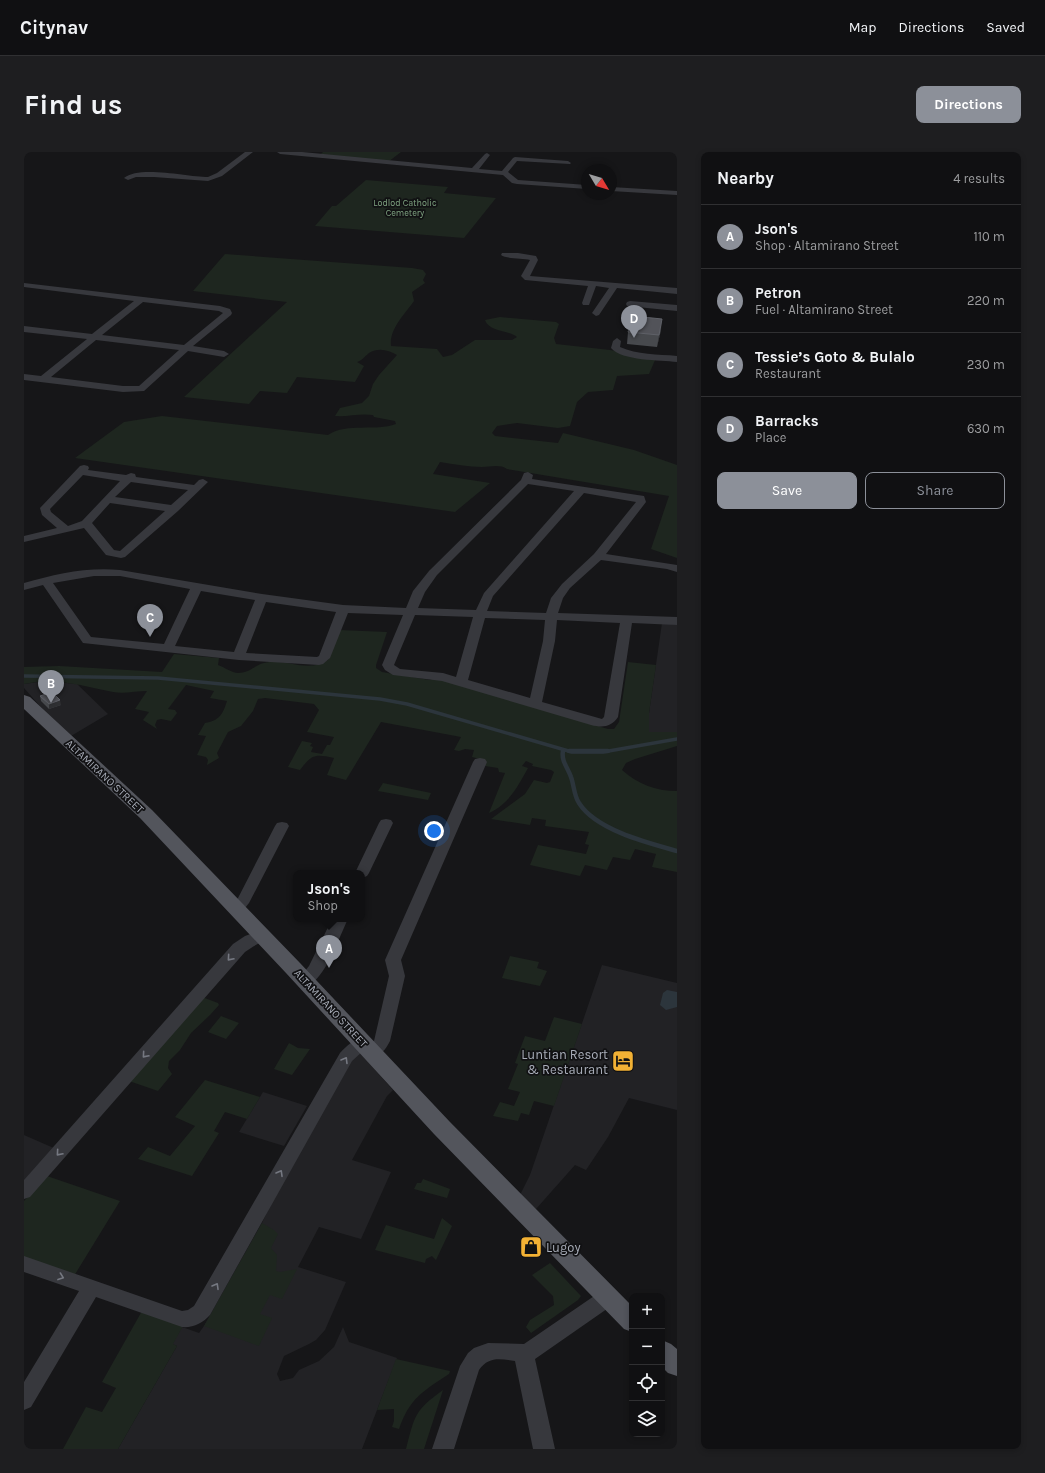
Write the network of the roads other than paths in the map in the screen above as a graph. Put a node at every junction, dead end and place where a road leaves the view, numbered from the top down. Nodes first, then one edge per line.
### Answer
1 (250, 152) edge
2 (280, 152) edge
3 (486, 155) dead end
4 (568, 163) dead end
5 (474, 170) junction
6 (504, 173) junction
7 (128, 178) dead end
8 (581, 187) edge
9 (617, 189) edge
10 (677, 193) edge
11 (505, 254) dead end
12 (594, 283) junction
13 (24, 285) edge
14 (615, 285) junction
15 (36, 287) junction
16 (677, 291) edge
17 (24, 295) edge
18 (140, 300) junction
19 (586, 303) dead end
20 (630, 304) dead end
21 (677, 308) edge
22 (596, 313) dead end
23 (24, 329) edge
24 (95, 337) junction
25 (617, 341) dead end
26 (186, 348) junction
27 (224, 354) dead end
28 (677, 359) edge
29 (24, 377) edge
30 (42, 379) junction
31 (130, 477) junction
32 (582, 490) junction
33 (107, 499) junction
34 (174, 509) junction
35 (86, 523) junction
36 (65, 529) junction
37 (24, 539) edge
38 (598, 556) junction
39 (677, 569) edge
40 (46, 581) junction
41 (24, 583) edge
42 (197, 586) junction
43 (24, 587) edge
44 (262, 598) junction
45 (343, 609) junction
46 (410, 612) junction
47 (480, 614) junction
48 (551, 616) junction
49 (627, 618) junction
50 (677, 621) edge
51 (168, 648) junction
52 (239, 656) junction
53 (461, 682) junction
54 (24, 700) edge
55 (534, 704) junction
56 (480, 762) dead end
57 (386, 823) dead end
58 (282, 826) dead end
59 (363, 870) edge
60 (236, 909) junction
61 (339, 922) edge
62 (261, 935) junction
63 (305, 981) junction
64 (367, 1048) junction
65 (24, 1192) edge
66 (24, 1264) edge
67 (91, 1288) junction
68 (607, 1298) junction
69 (629, 1319) edge
70 (527, 1353) junction
71 (665, 1354) edge
72 (677, 1365) edge
73 (24, 1401) edge
74 (443, 1449) edge
75 (544, 1449) edge

1 - 7 street
2 - 5 street
3 - 5 street
4 - 6 street
5 - 6 street
6 - 8 street
9 - 10 street
11 - 12 street
12 - 14 street
12 - 19 street
13 - 15 street
14 - 16 street
14 - 22 street
15 - 17 street
15 - 18 street
18 - 24 street
18 - 26 street
20 - 21 street
23 - 24 street
24 - 26 street
24 - 30 street
25 - 28 street
26 - 27 street
26 - 30 street
29 - 30 street
31 - 33 street
31 - 34 street
31 - 36 street
32 - 38 street
32 - 46 street
32 - 47 street
33 - 34 street
33 - 35 street
34 - 35 street
35 - 36 street
36 - 37 street
38 - 39 street
38 - 48 street
40 - 41 street
40 - 42 street
40 - 43 street
40 - 51 street
42 - 44 street
42 - 51 street
44 - 45 street
44 - 52 street
45 - 46 street
45 - 52 street
46 - 47 street
46 - 53 street
47 - 48 street
47 - 53 street
48 - 49 street
48 - 55 street
49 - 50 street
49 - 55 street
51 - 52 street
53 - 55 street
54 - 60 main road, ALTAMIRANO STREET
56 - 64 street
57 - 59 street
58 - 60 street
60 - 62 main road, ALTAMIRANO STREET
61 - 63 street
62 - 63 main road, ALTAMIRANO STREET
62 -> 65 street
63 - 64 main road, ALTAMIRANO STREET
67 -> 64 street
64 - 68 main road, ALTAMIRANO STREET
66 -> 67 street
67 - 73 street
68 - 69 main road, ALTAMIRANO STREET
68 - 70 street
70 - 74 street
70 - 75 street
71 - 72 main road

